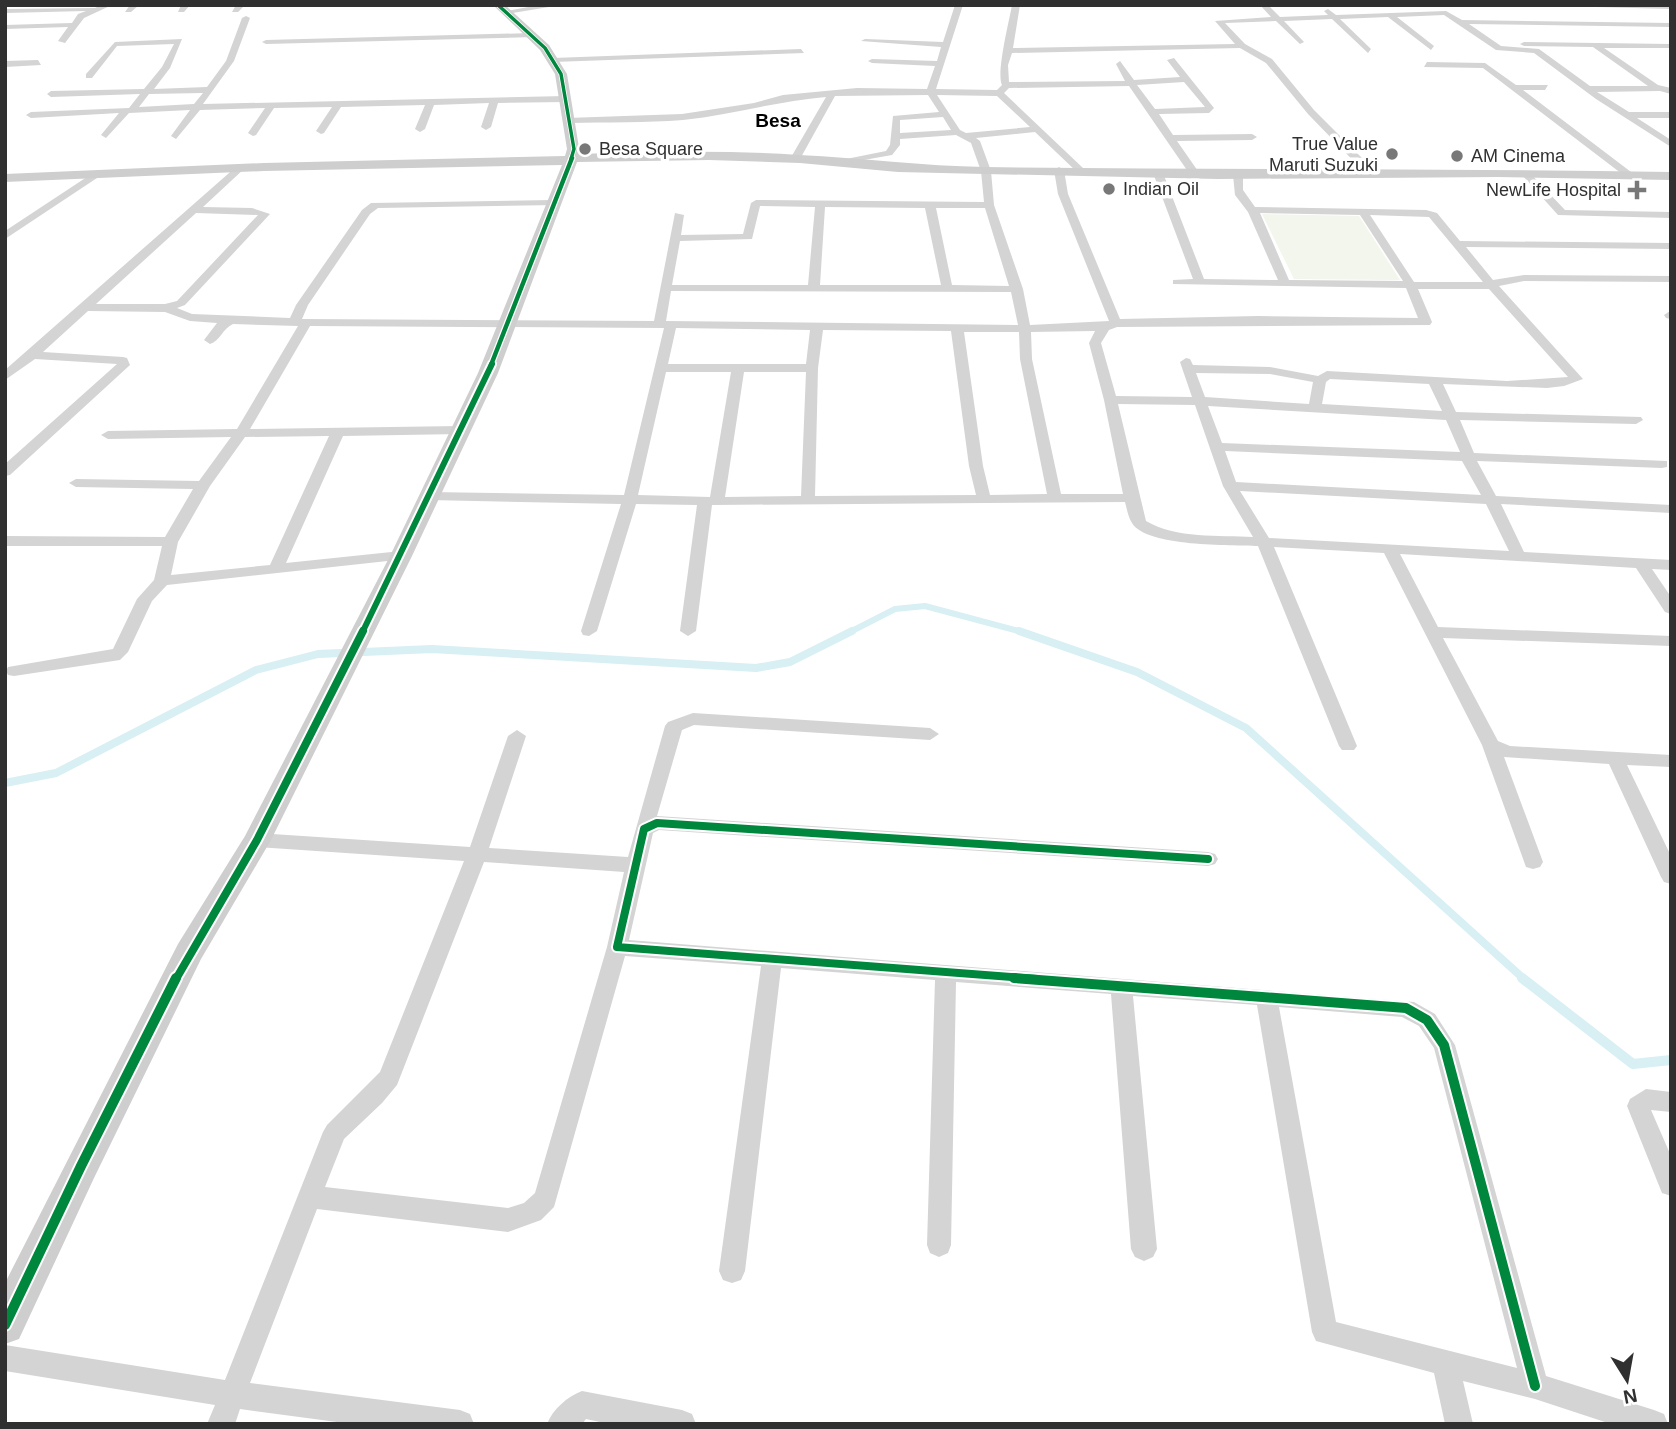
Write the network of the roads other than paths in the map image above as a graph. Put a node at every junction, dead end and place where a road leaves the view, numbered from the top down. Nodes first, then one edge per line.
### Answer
1 (108, 5) edge
2 (557, 5) edge
3 (959, 5) edge
4 (1016, 5) edge
5 (1264, 5) edge
6 (1321, 5) edge
7 (1438, 5) edge
8 (1596, 5) edge
9 (1379, 6) edge
10 (1671, 7) edge
11 (92, 9) junction
12 (502, 9) edge
13 (5, 11) edge
14 (1446, 13) junction
15 (1390, 15) junction
16 (1333, 16) junction
17 (1276, 17) junction
18 (246, 18) dead end
19 (1462, 22) junction
20 (1671, 24) edge
21 (72, 25) junction
22 (5, 27) edge
23 (532, 35) junction
24 (62, 41) dead end
25 (865, 41) dead end
26 (266, 42) dead end
27 (1300, 42) dead end
28 (1492, 43) junction
29 (946, 45) junction
30 (1595, 45) junction
31 (1242, 46) junction
32 (1660, 46) junction
33 (1671, 46) edge
34 (1431, 48) dead end
35 (800, 51) dead end
36 (1009, 51) junction
37 (1368, 51) dead end
38 (1671, 53) edge
39 (553, 60) junction
40 (1171, 60) dead end
41 (873, 61) dead end
42 (38, 63) dead end
43 (5, 64) edge
44 (940, 64) junction
45 (1120, 64) dead end
46 (1427, 65) dead end
47 (89, 76) dead end
48 (1186, 79) junction
49 (1131, 83) junction
50 (1007, 85) junction
51 (1545, 87) dead end
52 (1516, 88) junction
53 (1588, 89) junction
54 (1660, 89) junction
55 (148, 90) junction
56 (211, 90) junction
57 (1671, 91) edge
58 (931, 92) junction
59 (832, 93) junction
60 (999, 93) junction
61 (51, 94) dead end
62 (566, 99) junction
63 (494, 101) junction
64 (431, 102) junction
65 (338, 104) junction
66 (271, 106) junction
67 (198, 107) junction
68 (128, 112) junction
69 (1151, 112) junction
70 (944, 114) junction
71 (31, 115) dead end
72 (1626, 115) junction
73 (1671, 115) edge
74 (570, 120) junction
75 (486, 127) dead end
76 (420, 129) dead end
77 (1039, 129) junction
78 (321, 131) dead end
79 (253, 133) dead end
80 (961, 134) junction
81 (106, 135) dead end
82 (176, 136) dead end
83 (896, 136) junction
84 (1252, 137) dead end
85 (1172, 138) junction
86 (1670, 143) edge
87 (571, 159) junction
88 (795, 159) junction
89 (844, 162) junction
90 (240, 168) junction
91 (1059, 170) junction
92 (1080, 170) junction
93 (986, 172) junction
94 (1158, 173) junction
95 (1525, 173) junction
96 (96, 174) junction
97 (1195, 174) junction
98 (1238, 175) junction
99 (1373, 175) junction
100 (1630, 175) junction
101 (1671, 176) edge
102 (7, 179) edge
103 (820, 203) junction
104 (553, 204) junction
105 (930, 205) junction
106 (989, 205) junction
107 (191, 210) junction
108 (1253, 211) junction
109 (1363, 212) junction
110 (679, 215) dead end
111 (1671, 215) edge
112 (5, 236) edge
113 (675, 237) junction
114 (1456, 244) junction
115 (1671, 246) edge
116 (1671, 279) edge
117 (1177, 282) dead end
118 (1200, 283) junction
119 (1284, 284) junction
120 (1410, 284) junction
121 (1492, 286) junction
122 (814, 287) junction
123 (666, 288) junction
124 (947, 288) junction
125 (1017, 289) junction
126 (84, 307) junction
127 (166, 308) junction
128 (232, 320) junction
129 (301, 322) junction
130 (508, 323) junction
131 (665, 324) junction
132 (1111, 325) junction
133 (817, 326) junction
134 (957, 328) junction
135 (1025, 328) junction
136 (211, 340) dead end
137 (32, 355) junction
138 (662, 368) junction
139 (812, 368) junction
140 (738, 369) junction
141 (5, 376) edge
142 (1320, 380) junction
143 (1434, 380) junction
144 (1111, 400) junction
145 (1198, 401) junction
146 (1315, 408) junction
147 (1451, 416) junction
148 (1636, 420) dead end
149 (460, 430) junction
150 (338, 432) junction
151 (240, 433) junction
152 (108, 435) dead end
153 (1215, 447) junction
154 (1468, 457) junction
155 (1662, 464) dead end
156 (5, 472) edge
157 (75, 482) dead end
158 (203, 485) junction
159 (1230, 486) junction
160 (429, 496) junction
161 (1131, 498) junction
162 (631, 499) junction
163 (1491, 499) junction
164 (808, 500) junction
165 (984, 500) junction
166 (1055, 500) junction
167 (711, 501) junction
168 (1671, 509) edge
169 (5, 541) edge
170 (170, 542) junction
171 (1264, 542) junction
172 (1390, 550) junction
173 (401, 556) junction
174 (1519, 557) junction
175 (1641, 564) junction
176 (1671, 565) edge
177 (275, 570) junction
178 (162, 581) junction
179 (1671, 609) edge
180 (589, 631) dead end
181 (688, 631) dead end
182 (1432, 632) junction
183 (1671, 641) edge
184 (14, 671) dead end
185 (930, 734) dead end
186 (517, 736) dead end
187 (1490, 746) junction
188 (1348, 747) dead end
189 (1615, 758) junction
190 (1671, 761) edge
191 (644, 829) junction
192 (257, 840) junction
193 (477, 855) junction
194 (1208, 859) dead end
195 (1533, 862) dead end
196 (635, 865) junction
197 (1671, 877) edge
198 (617, 947) junction
199 (772, 960) junction
200 (946, 973) junction
201 (1121, 986) junction
202 (1266, 997) junction
203 (1671, 1102) edge
204 (1671, 1185) edge
205 (311, 1197) junction
206 (939, 1245) dead end
207 (1144, 1249) dead end
208 (732, 1271) dead end
209 (5, 1325) edge
210 (5, 1358) edge
211 (1446, 1365) junction
212 (1535, 1386) junction
213 (234, 1395) junction
214 (579, 1414) edge
215 (221, 1424) edge
216 (460, 1424) edge
217 (561, 1424) edge
218 (681, 1424) edge
219 (1458, 1424) edge
220 (1654, 1424) edge

1 - 11 street
2 - 12 street
3 - 29 street
4 - 36 street
5 - 17 street
6 - 16 street
7 - 14 street
8 - 10 street
9 - 15 street
11 - 13 street
11 - 21 street
12 - 23 street
14 - 15 street
14 - 19 street
15 - 16 street
15 - 34 street
16 - 17 street
16 - 37 street
17 - 27 street
17 - 31 street
18 - 56 street
19 - 20 street
19 - 28 street
21 - 22 street
21 - 24 street
23 - 26 street
23 - 39 street
25 - 29 street
28 - 30 street
28 - 53 street
29 - 44 street
30 - 32 street
30 - 54 street
31 - 36 street
31 - 99 street
32 - 33 street
32 - 38 street
35 - 39 street
36 - 50 street
39 - 62 street
40 - 48 street
41 - 44 street
42 - 43 street
44 - 58 street
45 - 49 street
46 - 52 street
47 - 55 street
48 - 49 street
48 - 69 street
49 - 50 street
49 - 69 street
50 - 60 street
51 - 52 street
52 - 100 street
53 - 54 street
53 - 72 street
54 - 57 street
55 - 56 street
55 - 61 street
55 - 68 street
56 - 67 street
58 - 59 street
58 - 60 street
58 - 70 street
59 - 74 street
59 - 88 street
60 - 77 street
62 - 63 street
62 - 74 street
63 - 64 street
63 - 75 street
64 - 65 street
64 - 76 street
65 - 66 street
65 - 78 street
66 - 67 street
66 - 79 street
67 - 68 street
67 - 82 street
68 - 71 street
68 - 81 street
69 - 85 street
70 - 80 street
70 - 83 street
72 - 73 street
72 - 86 street
74 - 87 street
77 - 80 street
77 - 92 street
80 - 83 street
80 - 93 street
83 - 89 street
84 - 85 street
85 - 97 street
87 - 88 street
87 - 90 street
87 - 104 street
88 - 89 street
89 - 93 street
90 - 96 street
90 - 107 street
91 - 92 street
91 - 93 street
91 - 132 street
92 - 94 street
93 - 106 street
94 - 97 street
94 - 118 street
95 - 99 street
95 - 100 street
95 - 111 street
96 - 102 street
96 - 112 street
97 - 98 street
98 - 99 street
98 - 108 street
100 - 101 street
103 - 105 street
103 - 113 street
103 - 122 street
104 - 129 street
104 - 130 street
105 - 106 street
105 - 124 street
106 - 125 street
107 - 126 street
107 - 127 street
108 - 109 street
108 - 119 street
109 - 114 street
109 - 120 street
110 - 113 street
113 - 123 street
114 - 115 street
114 - 121 street
116 - 121 street
117 - 118 street
118 - 119 street
119 - 120 street
120 - 121 street
120 - 132 street
121 - 143 street
122 - 123 street
122 - 124 street
123 - 131 street
124 - 125 street
125 - 135 street
126 - 127 street
126 - 137 street
127 - 128 street
128 - 129 street
128 - 136 street
129 - 130 street
129 - 151 street
130 - 131 street
130 - 149 street
131 - 133 street
131 - 138 street
132 - 135 street
132 - 144 street
133 - 134 street
133 - 139 street
134 - 135 street
134 - 165 street
135 - 166 street
137 - 141 street
137 - 156 street
138 - 140 street
138 - 162 street
139 - 140 street
139 - 164 street
140 - 167 street
142 - 143 street
142 - 145 street
142 - 146 street
143 - 147 street
144 - 145 street
144 - 161 street
145 - 146 street
145 - 153 street
146 - 147 street
147 - 148 street
147 - 154 street
149 - 150 street
149 - 160 street
150 - 151 street
150 - 177 street
151 - 152 street
151 - 158 street
153 - 154 street
153 - 159 street
154 - 155 street
154 - 163 street
157 - 158 street
158 - 170 street
159 - 163 street
159 - 171 street
160 - 162 street
160 - 173 street
161 - 166 street
161 - 171 street
162 - 167 street
162 - 180 street
163 - 168 street
163 - 174 street
164 - 165 street
164 - 167 street
165 - 166 street
167 - 181 street
169 - 170 street
170 - 178 street
171 - 172 street
171 - 188 street
172 - 174 street
172 - 182 street
173 - 177 street
173 - 192 street
174 - 175 street
175 - 176 street
175 - 179 street
177 - 178 street
178 - 184 street
182 - 183 street
182 - 187 street
185 - 191 street
186 - 193 street
187 - 189 street
187 - 195 street
189 - 190 street
189 - 197 street
191 - 194 street
191 - 196 street
192 - 193 street
192 - 209 street
193 - 196 street
193 - 205 street
196 - 198 street
198 - 199 street
198 - 205 street
199 - 200 street
199 - 208 street
200 - 201 street
200 - 206 street
201 - 202 street
201 - 207 street
202 - 211 street
202 - 212 street
203 - 204 street
205 - 213 street
210 - 213 street
211 - 212 street
211 - 219 street
212 - 220 street
213 - 215 street
213 - 216 street
214 - 217 street
214 - 218 street

